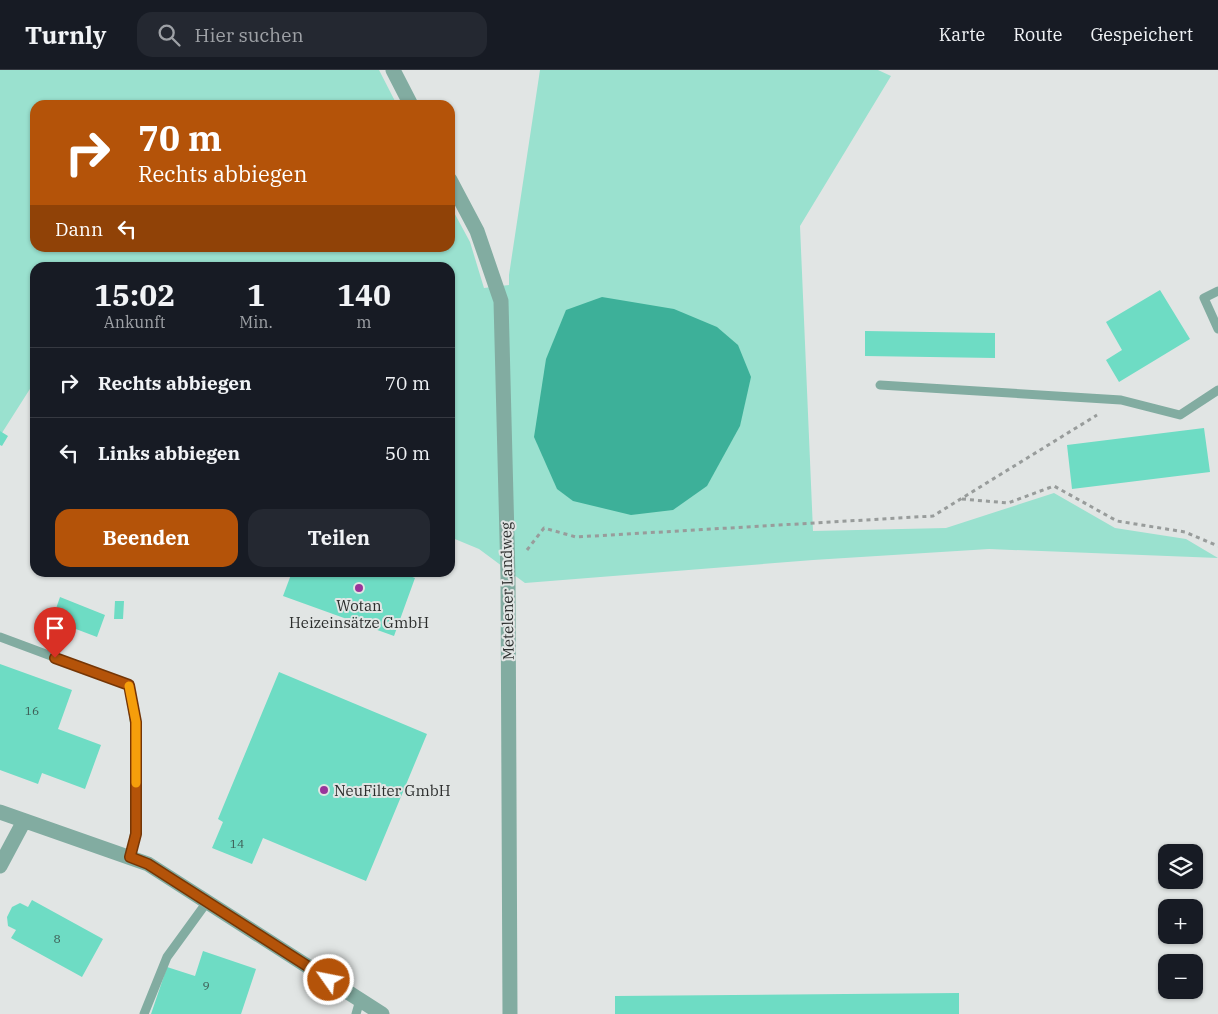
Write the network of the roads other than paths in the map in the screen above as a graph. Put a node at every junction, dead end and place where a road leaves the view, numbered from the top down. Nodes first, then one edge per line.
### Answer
1 (393, 70) edge
2 (408, 100) edge
3 (455, 189) edge
4 (1218, 291) edge
5 (1218, 330) edge
6 (880, 386) dead end
7 (1218, 390) edge
8 (0, 638) edge
9 (0, 812) edge
10 (24, 821) junction
11 (130, 857) junction
12 (0, 866) edge
13 (207, 902) junction
14 (358, 1007) edge
15 (144, 1014) edge
16 (382, 1014) edge
17 (510, 1014) edge

1 - 2 street
3 - 17 street, Metelener Landweg
4 - 5 lane
6 - 7 lane
8 - 11 lane
9 - 10 street
10 - 11 street
10 - 12 street
11 - 13 street
13 - 14 street
13 - 15 lane
14 - 16 street

